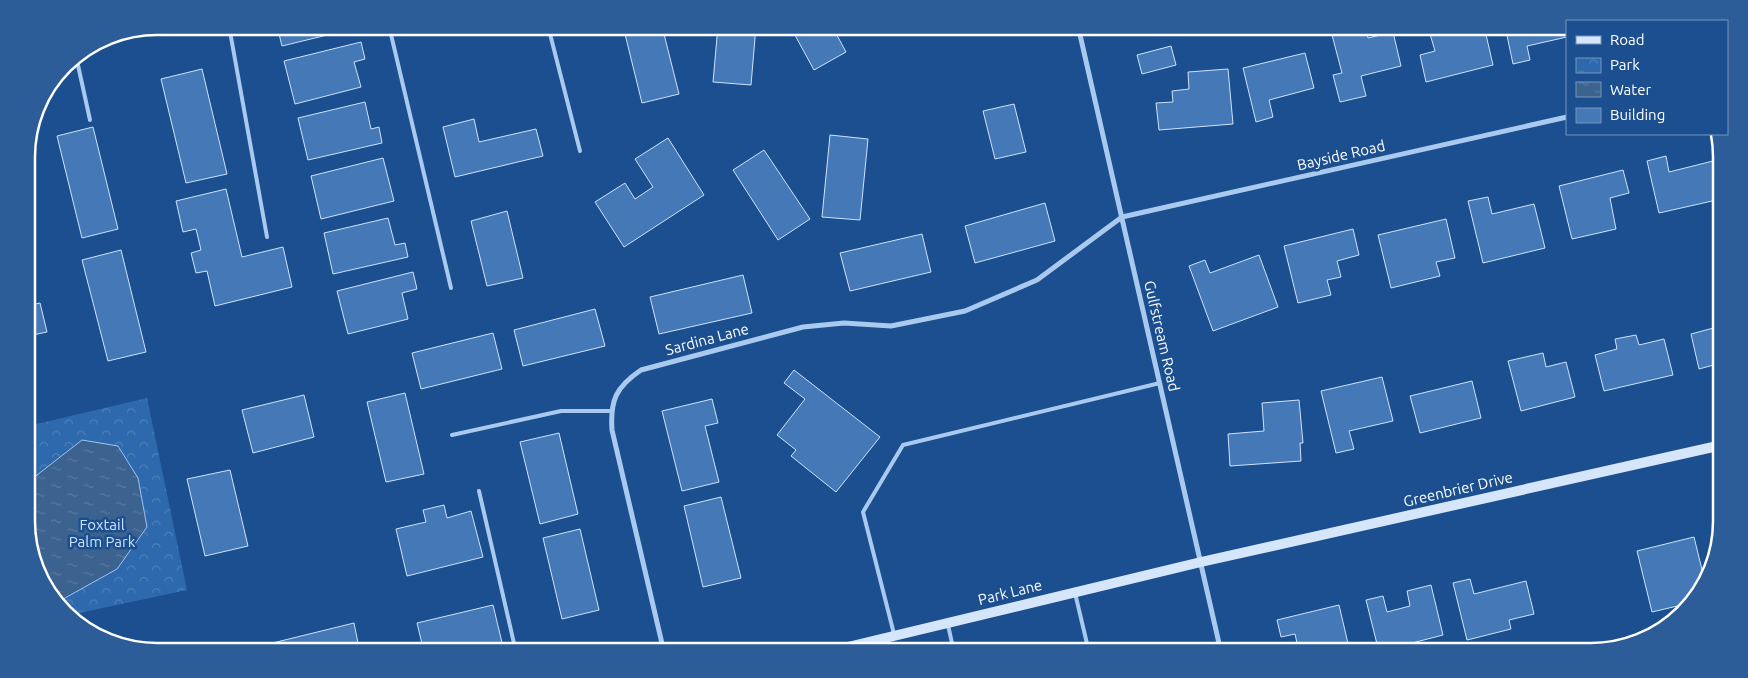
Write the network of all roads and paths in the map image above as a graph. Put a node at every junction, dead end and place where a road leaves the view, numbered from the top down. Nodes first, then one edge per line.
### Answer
1 (231, 35) edge
2 (392, 35) edge
3 (550, 35) edge
4 (1080, 35) edge
5 (78, 64) edge
6 (1566, 117) edge
7 (90, 120) dead end
8 (580, 151) dead end
9 (1122, 217) junction
10 (267, 238) dead end
11 (451, 288) dead end
12 (1160, 383) junction
13 (610, 411) junction
14 (452, 435) dead end
15 (1713, 447) edge
16 (478, 491) dead end
17 (1200, 562) junction
18 (1075, 592) junction
19 (947, 623) junction
20 (894, 635) junction
21 (872, 641) joint
22 (514, 643) edge
23 (662, 643) edge
24 (864, 643) edge
25 (952, 643) edge
26 (1087, 643) edge
27 (1219, 643) edge

1 - 10 lane
2 - 11 lane
3 - 8 lane
4 - 9 street, Gulfstream Road
5 - 7 lane
6 - 9 street, Bayside Road
9 - 12 street, Gulfstream Road
9 - 13 street, Sardina Lane
12 - 17 street, Gulfstream Road
12 - 20 lane
13 - 14 lane
13 - 23 street
15 - 17 street, Greenbrier Drive
16 - 22 lane
17 - 18 street, Park Lane
17 - 27 street, Gulfstream Road
18 - 19 street, Park Lane
18 - 26 lane
19 - 20 street, Park Lane
19 - 25 lane
20 - 21 street, Park Lane
21 - 24 street, Park Lane

